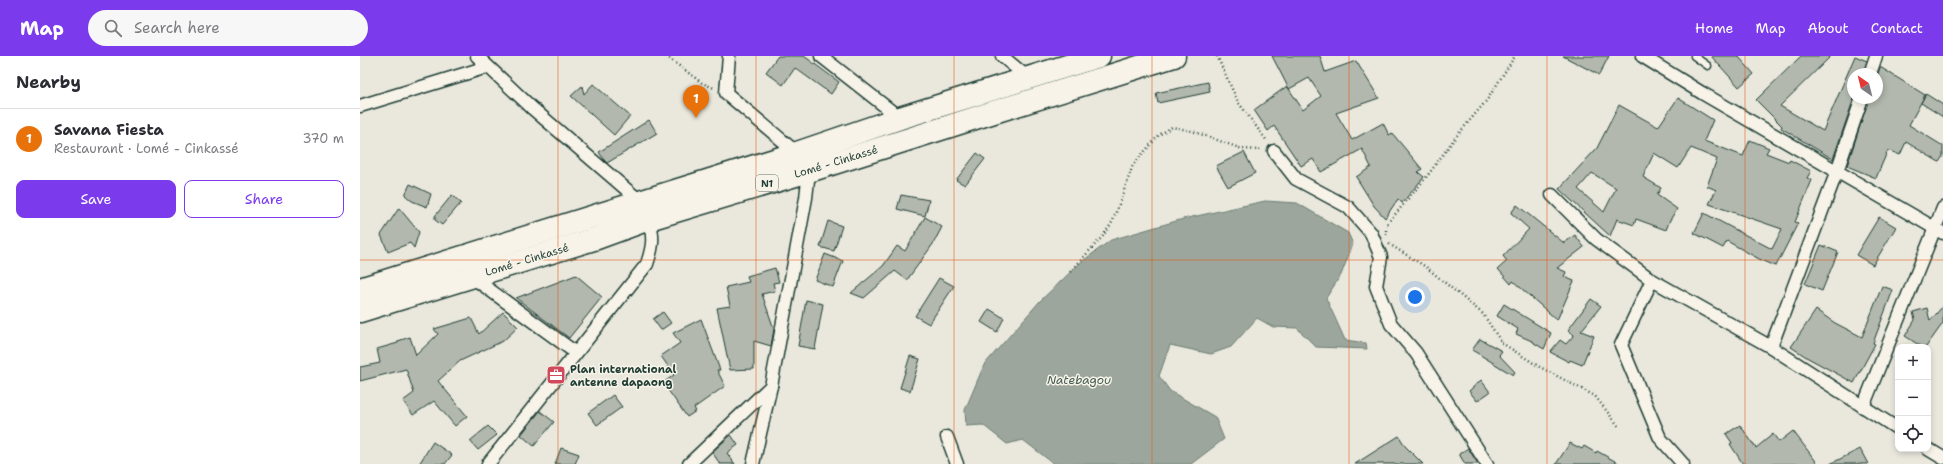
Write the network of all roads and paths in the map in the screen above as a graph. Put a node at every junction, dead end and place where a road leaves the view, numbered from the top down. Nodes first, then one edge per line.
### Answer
1 (477, 56) edge
2 (666, 56) edge
3 (729, 56) edge
4 (822, 56) edge
5 (1002, 56) edge
6 (1099, 56) edge
7 (1174, 56) edge
8 (1217, 56) edge
9 (1515, 56) edge
10 (1642, 56) edge
11 (1694, 56) edge
12 (1876, 56) edge
13 (487, 66) junction
14 (1708, 66) dead end
15 (1872, 68) edge
16 (1028, 78) junction
17 (726, 93) junction
18 (1860, 104) edge
19 (360, 106) edge
20 (900, 118) junction
21 (1274, 151) junction
22 (803, 162) junction
23 (1837, 172) junction
24 (1552, 195) dead end
25 (1943, 208) edge
26 (645, 211) junction
27 (1939, 231) edge
28 (1372, 233) junction
29 (1385, 242) junction
30 (1380, 257) junction
31 (1070, 272) dead end
32 (472, 277) junction
33 (1652, 280) junction
34 (360, 289) edge
35 (360, 311) edge
36 (1771, 347) junction
37 (576, 352) junction
38 (771, 386) junction
39 (1863, 407) junction
40 (1895, 427) edge
41 (1620, 428) dead end
42 (947, 437) dead end
43 (1931, 450) edge
44 (1943, 458) edge
45 (488, 464) edge
46 (689, 464) edge
47 (753, 464) edge
48 (958, 464) edge
49 (1487, 464) edge
50 (1683, 464) edge

1 - 13 street
2 - 17 path
3 - 17 street
4 - 20 street
5 - 16 street
6 - 16 highway, Lomé - Cinkassé / N1
7 - 22 highway, Lomé - Cinkassé / N1
8 - 21 path
9 - 29 path
10 - 23 street
11 - 14 lane
12 - 15 street
13 - 19 street
13 - 26 street
16 - 20 highway, Lomé - Cinkassé / N1
17 - 22 street
18 - 23 street
20 - 22 highway, Lomé - Cinkassé / N1
21 - 28 street
21 - 31 path
22 - 26 highway, Lomé - Cinkassé / N1
22 - 38 street
23 - 27 street
23 - 36 street
24 - 33 street
25 - 27 street
26 - 32 highway, Lomé - Cinkassé / N1
26 - 34 highway, Lomé - Cinkassé / N1
26 - 37 street
27 - 39 street
28 - 29 path
28 - 30 street
29 - 30 path
29 - 41 path
30 - 49 street
32 - 35 highway, Lomé - Cinkassé / N1
32 - 37 street
33 - 36 street
33 - 50 street
36 - 39 street
37 - 45 street
38 - 46 street
38 - 47 street
39 - 40 street
42 - 48 street
43 - 44 street

